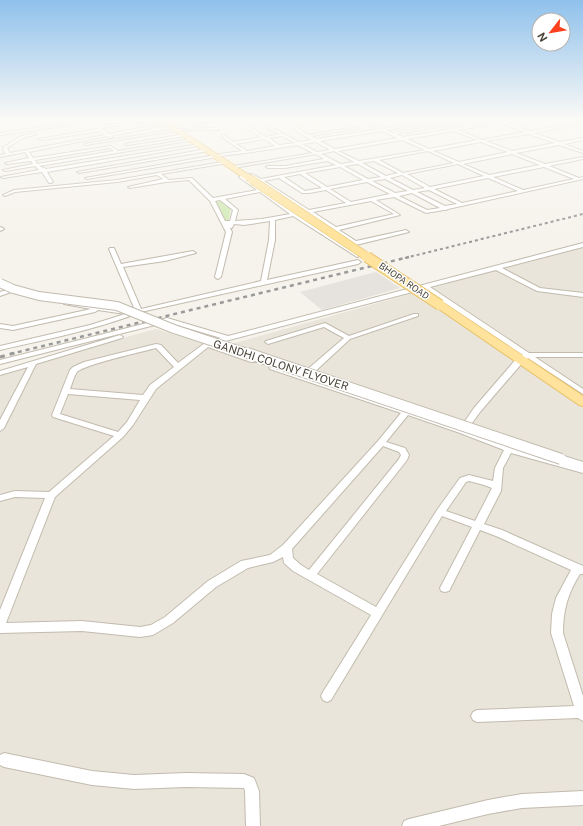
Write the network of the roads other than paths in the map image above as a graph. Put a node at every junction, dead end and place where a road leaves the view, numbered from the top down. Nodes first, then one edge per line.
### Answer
1 (222, 158) edge
2 (32, 159) junction
3 (35, 159) edge
4 (74, 159) edge
5 (116, 159) edge
6 (135, 159) edge
7 (159, 159) edge
8 (218, 159) edge
9 (220, 159) edge
10 (285, 159) edge
11 (330, 159) joint
12 (351, 159) edge
13 (383, 159) edge
14 (447, 159) edge
15 (479, 159) edge
16 (528, 159) edge
17 (580, 159) edge
18 (64, 160) junction
19 (375, 160) junction
20 (139, 162) junction
21 (7, 163) dead end
22 (359, 163) junction
23 (457, 163) junction
24 (36, 165) junction
25 (545, 165) junction
26 (70, 166) junction
27 (342, 166) junction
28 (234, 167) junction
29 (146, 168) junction
30 (268, 168) dead end
31 (5, 170) dead end
32 (43, 170) junction
33 (79, 172) dead end
34 (301, 173) junction
35 (156, 174) junction
36 (401, 174) junction
37 (247, 176) junction
38 (280, 176) junction
39 (3, 177) dead end
40 (386, 177) junction
41 (489, 177) junction
42 (581, 179) edge
43 (78, 180) dead end
44 (167, 180) junction
45 (260, 180) junction
46 (366, 180) junction
47 (51, 182) dead end
48 (130, 187) dead end
49 (431, 188) junction
50 (326, 189) junction
51 (260, 191) junction
52 (413, 192) junction
53 (522, 192) junction
54 (5, 195) dead end
55 (394, 195) junction
56 (221, 198) junction
57 (212, 200) junction
58 (372, 200) junction
59 (352, 204) junction
60 (463, 205) junction
61 (446, 209) junction
62 (310, 212) junction
63 (294, 215) junction
64 (273, 219) junction
65 (224, 222) junction
66 (231, 222) junction
67 (336, 229) junction
68 (229, 232) junction
69 (406, 232) dead end
70 (356, 243) junction
71 (341, 245) junction
72 (583, 245) edge
73 (112, 249) dead end
74 (193, 253) dead end
75 (120, 266) junction
76 (497, 268) junction
77 (218, 277) dead end
78 (0, 283) edge
79 (262, 283) junction
80 (0, 287) edge
81 (426, 287) junction
82 (9, 291) junction
83 (0, 294) edge
84 (583, 295) edge
85 (100, 308) junction
86 (139, 310) junction
87 (130, 313) junction
88 (416, 315) dead end
89 (179, 322) junction
90 (0, 326) edge
91 (158, 326) junction
92 (13, 328) junction
93 (0, 332) edge
94 (228, 338) junction
95 (348, 338) junction
96 (268, 342) dead end
97 (207, 344) junction
98 (0, 348) edge
99 (583, 355) edge
100 (524, 358) junction
101 (0, 362) edge
102 (34, 362) junction
103 (178, 367) junction
104 (0, 373) edge
105 (303, 378) junction
106 (65, 391) junction
107 (583, 392) edge
108 (144, 398) junction
109 (583, 402) edge
110 (406, 412) junction
111 (0, 428) edge
112 (462, 431) junction
113 (120, 436) junction
114 (381, 443) junction
115 (509, 449) junction
116 (583, 466) edge
117 (583, 470) edge
118 (497, 487) junction
119 (51, 495) junction
120 (0, 498) edge
121 (440, 512) junction
122 (477, 525) junction
123 (287, 548) junction
124 (581, 569) edge
125 (310, 576) junction
126 (445, 588) dead end
127 (378, 614) junction
128 (0, 624) edge
129 (0, 628) edge
130 (327, 696) dead end
131 (583, 713) edge
132 (477, 716) dead end
133 (4, 760) dead end
134 (583, 798) edge
135 (253, 826) edge
136 (409, 826) edge

1 - 28 main road, BHOPA ROAD
2 - 3 street
2 - 21 street
2 - 24 street
4 - 18 street
5 - 26 street
6 - 20 street
7 - 20 street
8 - 29 street
9 - 35 street
10 - 28 street
11 - 27 street
11 - 30 street
12 - 22 street
13 - 19 street
14 - 23 street
15 - 23 street
16 - 25 street
17 - 25 street
18 - 24 street
18 - 26 street
19 - 22 street
19 - 36 street
20 - 29 street
20 - 33 street
22 - 27 street
22 - 40 street
23 - 36 street
23 - 41 street
24 - 31 street
24 - 32 street
25 - 41 street
25 - 42 street
26 - 32 street
27 - 34 street
27 - 46 street
28 - 37 main road, BHOPA ROAD
29 - 35 street
29 - 43 street
32 - 39 street
32 - 47 street
34 - 38 street
34 - 50 street
35 - 44 street
35 - 54 street
36 - 40 street
36 - 49 street
37 - 45 street
37 - 51 street
37 - 100 main road, BHOPA ROAD, bridge
38 - 45 street
38 - 50 street
40 - 46 street
40 - 52 street
41 - 49 street
41 - 53 street
42 - 53 street
44 - 48 street
44 - 57 street
45 - 62 street
46 - 50 street
46 - 55 street
49 - 52 street
49 - 60 street
50 - 59 street
51 - 56 street
51 - 63 street
52 - 55 street
52 - 61 street
53 - 60 street
55 - 58 street
55 - 61 street
56 - 57 street
56 - 66 street
57 - 65 street
58 - 59 street
58 - 67 street
59 - 62 street
60 - 61 street
62 - 63 street
62 - 67 street
63 - 64 street
63 - 71 street
64 - 66 street
64 - 79 street
65 - 66 street
65 - 68 street
66 - 68 street
67 - 70 street
68 - 77 street
69 - 70 street
70 - 71 street
71 - 79 street
72 - 76 street
73 - 75 street
74 - 75 street
75 - 86 street
76 - 81 street
76 - 84 street
78 - 116 street, GANDHI COLONY FLYOVER, bridge
79 - 86 street
80 - 82 street
81 - 94 street
81 - 100 street
82 - 83 street
82 - 85 street
85 - 87 street
85 - 92 street
86 - 87 street
87 - 98 street
88 - 95 street
89 - 91 street
89 - 94 street
89 - 101 street
90 - 92 street
91 - 97 street
91 - 102 street
92 - 93 street
94 - 97 street
95 - 96 street
95 - 105 street
97 - 103 street
97 - 105 street
99 - 100 street
100 - 107 street
100 - 109 main road, BHOPA ROAD
100 - 112 street
102 - 104 street
102 - 111 street
103 - 106 street
103 - 108 street
105 - 110 street
106 - 108 street
106 - 113 street
108 - 113 street
110 - 112 street
110 - 114 street
112 - 115 street
113 - 119 street
114 - 123 street
114 - 125 street
115 - 117 street
115 - 118 street
118 - 121 street
118 - 122 street
119 - 120 street
119 - 128 street
121 - 122 street
121 - 127 street
122 - 124 street
122 - 126 street
123 - 125 street
123 - 129 street
124 - 131 street
125 - 127 street
127 - 130 street
131 - 132 street
133 - 135 street
134 - 136 street

